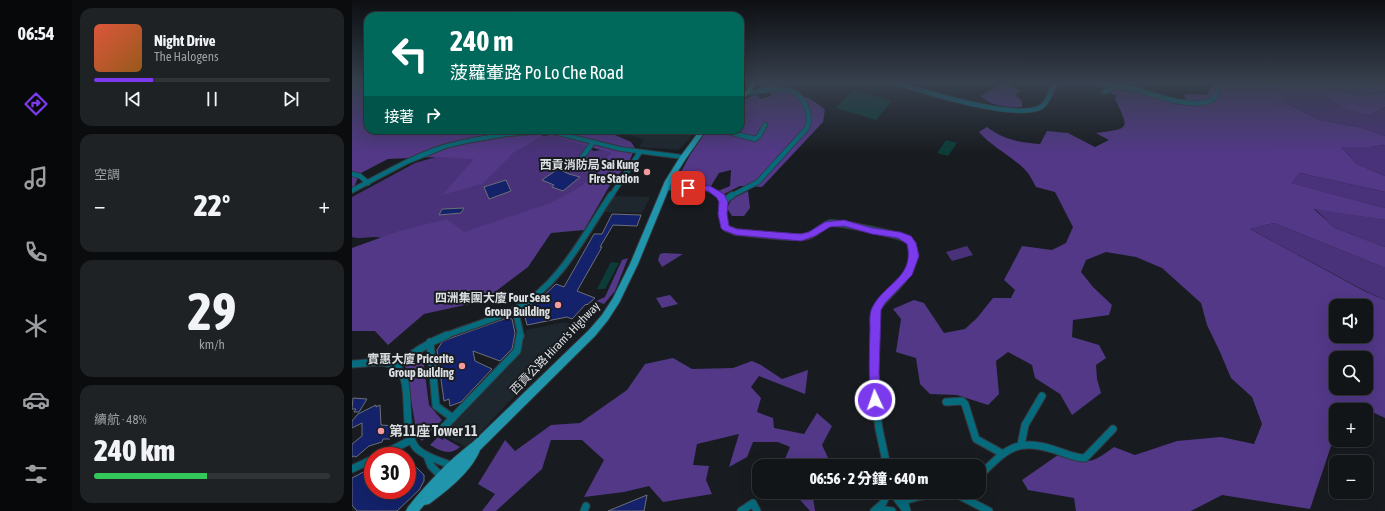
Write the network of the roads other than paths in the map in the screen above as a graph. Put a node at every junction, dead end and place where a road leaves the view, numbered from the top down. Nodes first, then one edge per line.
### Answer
1 (805, 106) edge
2 (996, 106) edge
3 (1043, 106) edge
4 (766, 126) dead end
5 (518, 134) edge
6 (561, 134) edge
7 (700, 134) edge
8 (736, 134) edge
9 (593, 142) junction
10 (640, 152) junction
11 (683, 156) junction
12 (579, 162) dead end
13 (352, 174) edge
14 (368, 183) junction
15 (666, 188) junction
16 (352, 191) edge
17 (723, 202) junction
18 (515, 309) junction
19 (430, 342) junction
20 (352, 364) edge
21 (395, 367) junction
22 (1042, 396) dead end
23 (946, 402) dead end
24 (453, 418) junction
25 (1113, 429) dead end
26 (441, 430) dead end
27 (411, 440) junction
28 (1021, 445) junction
29 (397, 447) edge
30 (1003, 454) junction
31 (427, 456) junction
32 (885, 459) edge
33 (364, 463) edge
34 (456, 468) junction
35 (352, 469) edge
36 (986, 470) edge
37 (445, 479) junction
38 (883, 499) edge
39 (898, 499) edge
40 (908, 499) edge
41 (970, 499) edge
42 (416, 507) edge
43 (876, 510) edge
44 (741, 511) edge
45 (757, 511) edge
46 (892, 511) edge
47 (907, 511) edge
48 (989, 511) edge

1 - 17 street
2 - 3 street
4 - 8 street
5 - 14 street
6 - 9 street
7 - 11 main road, 西貢公路 Hiram's Highway
9 - 10 street
9 - 12 street
10 - 11 street
10 - 18 street
11 - 15 main road, 西貢公路 Hiram's Highway
13 - 14 street
14 - 16 street
15 - 17 street
15 - 34 main road, 西貢公路 Hiram's Highway
17 - 32 street
18 - 19 street
18 - 24 street
19 - 21 street
19 - 24 street
20 - 21 street
21 - 27 street
22 - 28 street
23 - 30 street
24 - 26 street
25 - 28 street
27 - 29 street
27 - 31 street
28 - 30 street
30 - 36 street
31 - 34 street
31 - 37 street
33 - 35 street
34 - 37 main road, 西貢公路 Hiram's Highway
37 - 42 main road, 西貢公路 Hiram's Highway
38 - 43 street
39 - 47 street
40 - 47 street
41 - 48 street
43 - 46 street
44 - 45 street

